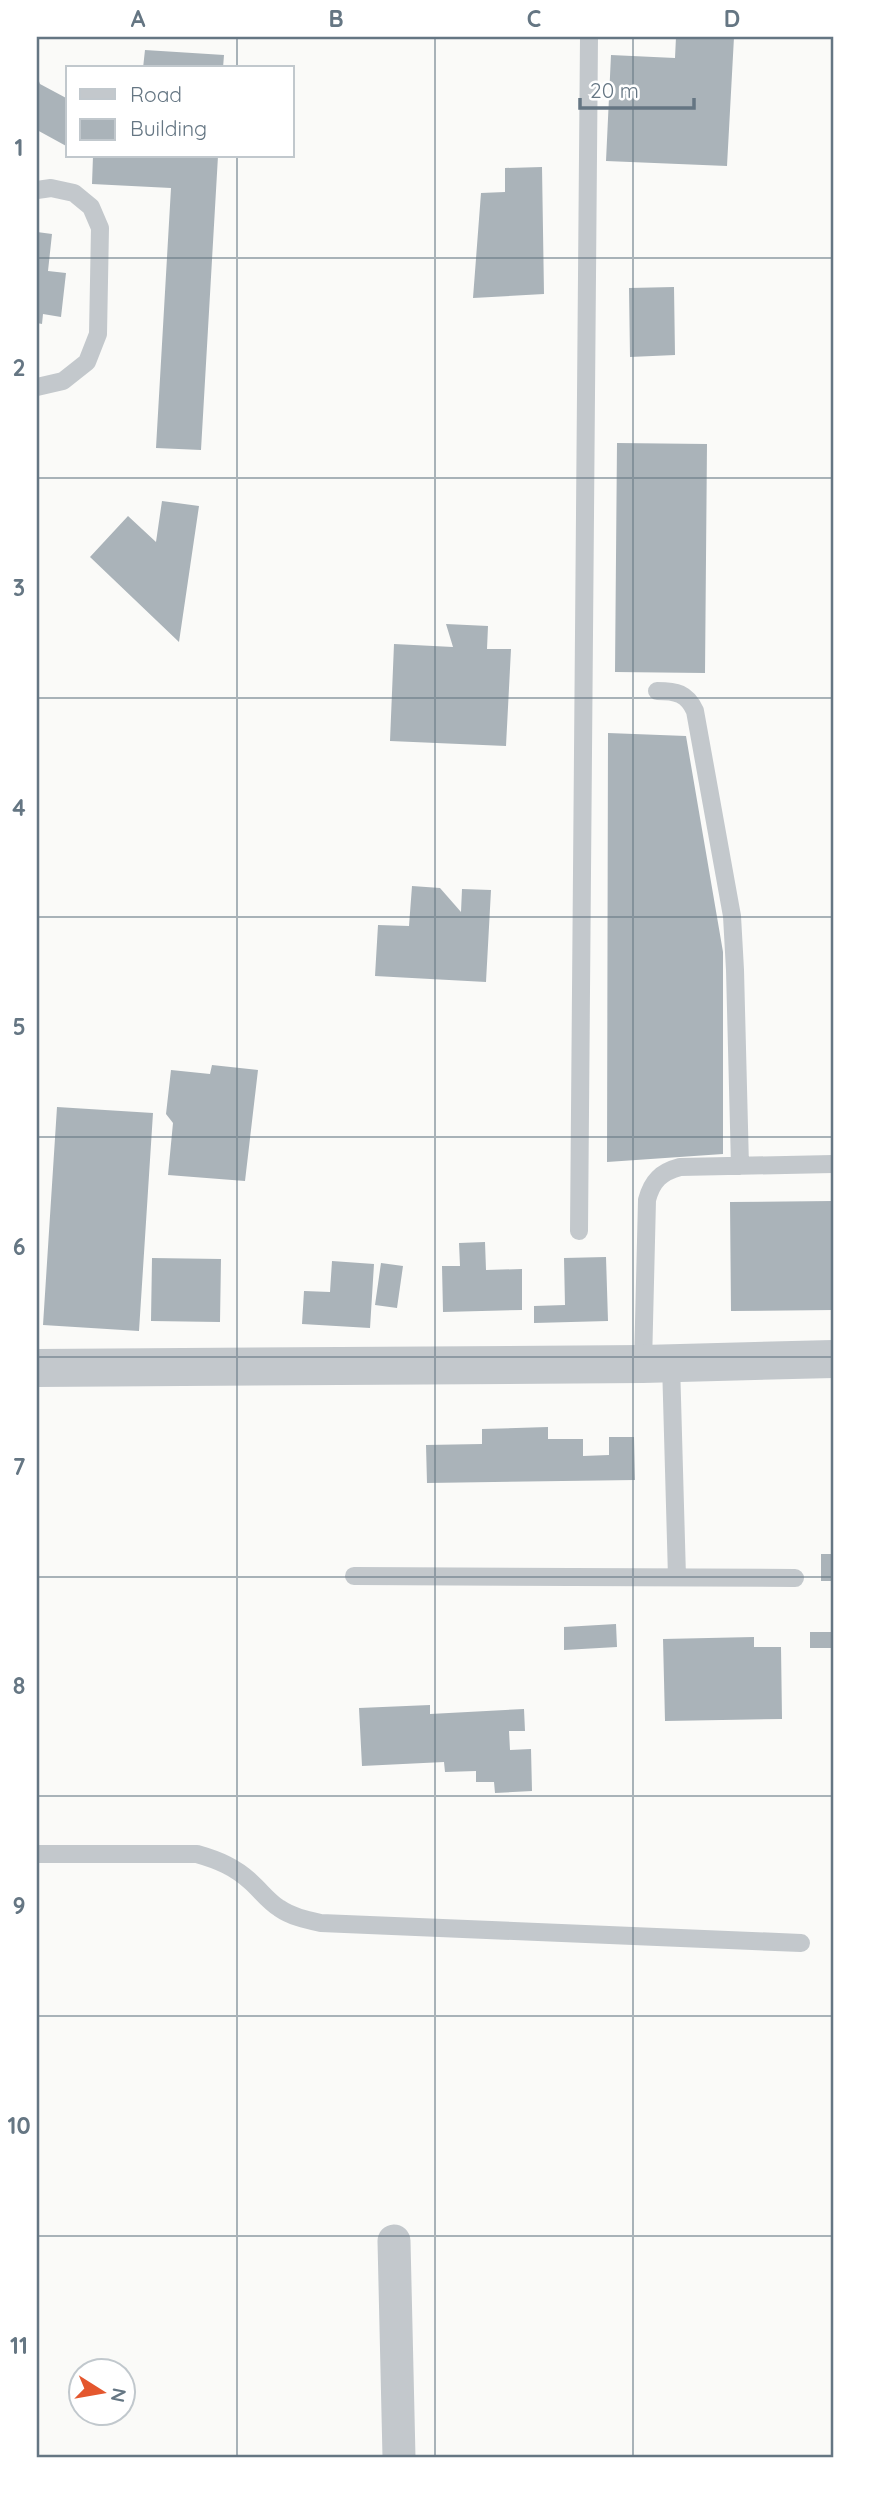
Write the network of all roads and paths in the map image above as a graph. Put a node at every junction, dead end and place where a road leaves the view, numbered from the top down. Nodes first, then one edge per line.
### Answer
1 (589, 37) edge
2 (37, 190) edge
3 (37, 387) edge
4 (657, 691) dead end
5 (833, 1164) edge
6 (740, 1166) junction
7 (579, 1231) dead end
8 (833, 1359) edge
9 (657, 1364) junction
10 (37, 1368) edge
11 (354, 1576) dead end
12 (677, 1577) junction
13 (795, 1578) dead end
14 (37, 1854) edge
15 (801, 1943) dead end
16 (394, 2241) dead end
17 (399, 2457) edge

1 - 7 lane
2 - 3 lane
4 - 6 lane
5 - 6 lane
6 - 9 lane
8 - 9 street
9 - 10 street
9 - 12 lane
11 - 12 lane
12 - 13 lane
14 - 15 lane
16 - 17 street

